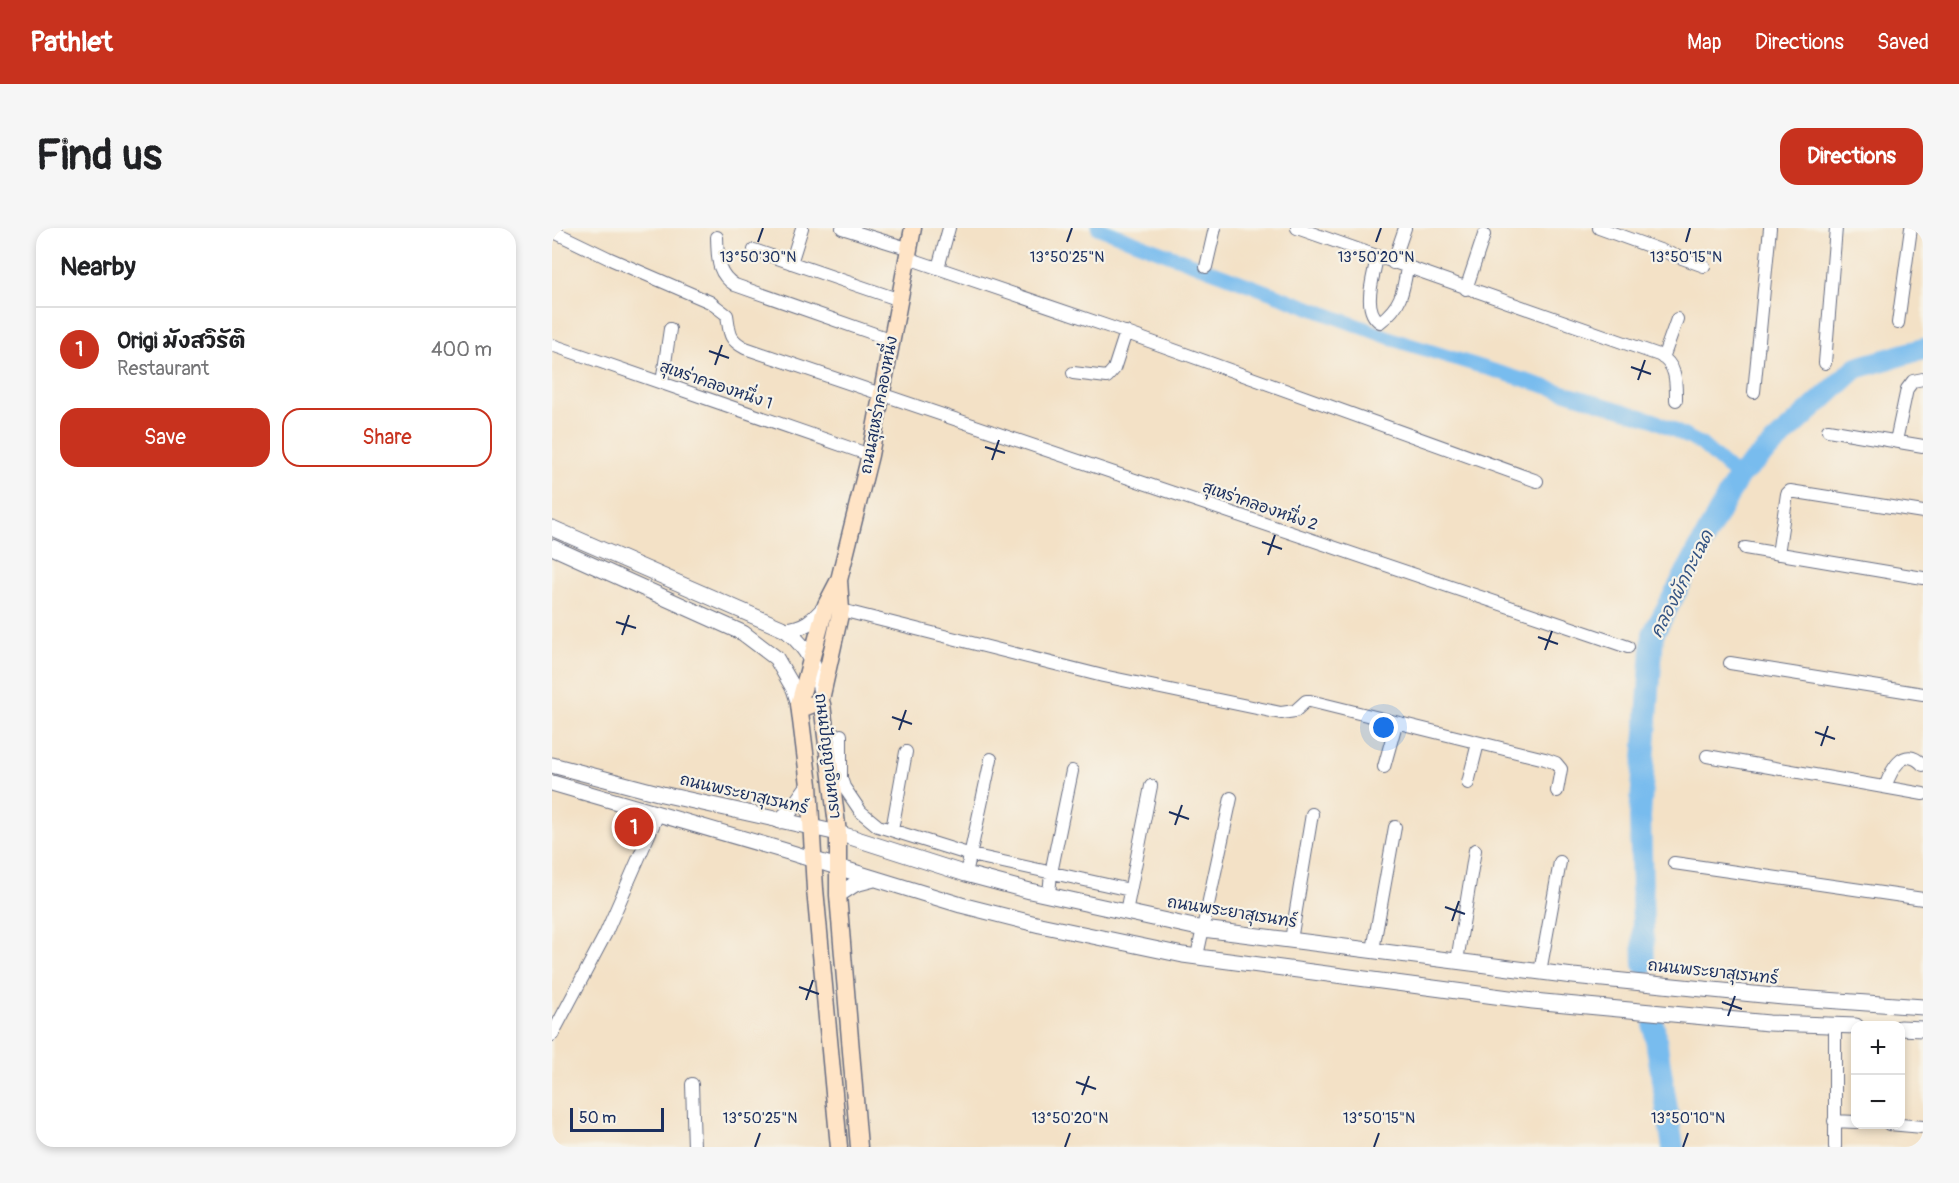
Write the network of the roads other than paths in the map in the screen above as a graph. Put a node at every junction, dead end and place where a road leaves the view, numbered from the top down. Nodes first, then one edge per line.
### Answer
1 (802, 228) edge
2 (842, 228) edge
3 (914, 228) edge
4 (949, 228) edge
5 (1215, 228) edge
6 (1297, 228) edge
7 (1405, 228) edge
8 (1599, 228) edge
9 (1770, 228) edge
10 (1836, 228) edge
11 (1911, 228) edge
12 (552, 231) edge
13 (1484, 235) dead end
14 (717, 237) dead end
15 (754, 250) dead end
16 (909, 254) junction
17 (1377, 257) junction
18 (791, 262) junction
19 (1393, 263) junction
20 (1704, 266) dead end
21 (1206, 267) dead end
22 (938, 268) junction
23 (1407, 268) junction
24 (1466, 289) junction
25 (900, 300) junction
26 (1677, 319) dead end
27 (1898, 323) dead end
28 (670, 329) dead end
29 (1126, 332) junction
30 (892, 340) junction
31 (552, 345) edge
32 (1663, 358) junction
33 (1825, 363) dead end
34 (1073, 373) dead end
35 (1923, 379) edge
36 (662, 383) junction
37 (1754, 392) dead end
38 (881, 395) junction
39 (1676, 400) dead end
40 (1828, 430) dead end
41 (1896, 441) junction
42 (1923, 446) edge
43 (870, 455) junction
44 (1537, 481) dead end
45 (1923, 512) edge
46 (552, 528) edge
47 (552, 547) edge
48 (1745, 548) dead end
49 (1778, 554) junction
50 (1923, 578) edge
51 (833, 608) junction
52 (786, 630) junction
53 (1628, 648) dead end
54 (812, 659) junction
55 (1730, 663) dead end
56 (1923, 694) edge
57 (822, 699) junction
58 (799, 704) junction
59 (1396, 724) junction
60 (841, 735) dead end
61 (1478, 743) junction
62 (906, 752) dead end
63 (1707, 756) dead end
64 (991, 759) dead end
65 (552, 765) edge
66 (1923, 765) edge
67 (1384, 767) dead end
68 (1072, 771) dead end
69 (552, 783) edge
70 (1468, 783) dead end
71 (809, 785) junction
72 (1151, 786) dead end
73 (1885, 788) junction
74 (1557, 791) dead end
75 (1923, 794) edge
76 (1231, 798) dead end
77 (658, 814) junction
78 (1312, 814) dead end
79 (779, 821) junction
80 (1395, 827) dead end
81 (812, 828) junction
82 (891, 830) junction
83 (838, 833) junction
84 (782, 850) junction
85 (1475, 850) dead end
86 (971, 855) junction
87 (813, 861) junction
88 (1560, 862) dead end
89 (1674, 863) dead end
90 (837, 868) junction
91 (1051, 873) junction
92 (966, 874) junction
93 (874, 879) junction
94 (815, 889) junction
95 (1130, 890) junction
96 (1049, 894) junction
97 (838, 895) junction
98 (1923, 899) edge
99 (1126, 912) junction
100 (1203, 928) junction
101 (1291, 940) junction
102 (1373, 950) junction
103 (1197, 956) junction
104 (1456, 961) junction
105 (1540, 972) junction
106 (1923, 1007) edge
107 (1836, 1026) junction
108 (1851, 1026) edge
109 (1905, 1028) edge
110 (1923, 1029) edge
111 (552, 1035) edge
112 (692, 1084) dead end
113 (1834, 1121) junction
114 (1851, 1122) edge
115 (1905, 1126) edge
116 (1923, 1127) edge
117 (694, 1147) edge
118 (839, 1147) edge
119 (859, 1147) edge
120 (1835, 1147) edge

1 - 18 street
2 - 16 street
3 - 16 main road, ถนนสุเหร่าคลองหนึ่ง
4 - 22 street
5 - 21 street
6 - 17 street
7 - 19 street
8 - 20 street
9 - 37 street
10 - 33 street
11 - 27 street
12 - 38 street, สุเหร่าคลองหนึ่ง 2
13 - 24 street
14 - 30 street
15 - 18 street
16 - 22 street
16 - 25 main road, ถนนสุเหร่าคลองหนึ่ง
17 - 19 street
17 - 23 street
18 - 25 street
19 - 23 street
22 - 29 street
23 - 24 street
24 - 32 street
25 - 30 main road, ถนนสุเหร่าคลองหนึ่ง
26 - 32 street
28 - 36 street
29 - 34 street
29 - 44 street
30 - 38 main road, ถนนสุเหร่าคลองหนึ่ง
31 - 36 street, สุเหร่าคลองหนึ่ง 1
32 - 39 street
35 - 41 street
36 - 43 street, สุเหร่าคลองหนึ่ง 1
38 - 43 main road, ถนนสุเหร่าคลองหนึ่ง
38 - 53 street, สุเหร่าคลองหนึ่ง 2
40 - 41 street
41 - 42 street
43 - 51 main road, ถนนสุเหร่าคลองหนึ่ง
45 - 49 street
46 - 52 street, ถนนปัญญาอินทรา
47 - 58 street, ถนนปัญญาอินทรา
48 - 49 street
49 - 50 street
51 - 52 street
51 - 54 main road, ถนนสุเหร่าคลองหนึ่ง
51 - 57 main road, ถนนสุเหร่าคลองหนึ่ง
51 - 59 street
52 - 54 street, ถนนปัญญาอินทรา
54 - 57 street, ถนนปัญญาอินทรา
54 - 58 main road, ถนนสุเหร่าคลองหนึ่ง
55 - 56 street
57 - 58 main road
57 - 83 main road, ถนนปัญญาอินทรา
58 - 71 main road, ถนนปัญญาอินทรา
59 - 61 street
59 - 67 street
60 - 82 street
61 - 70 street
61 - 74 street
62 - 82 street
63 - 73 street
64 - 86 street
65 - 79 street, ถนนพระยาสุเรนทร์
66 - 73 street
68 - 91 street
69 - 77 street
71 - 79 street
71 - 81 main road, ถนนปัญญาอินทรา
72 - 95 street
73 - 75 street
76 - 100 street
77 - 84 street
77 - 111 street
78 - 101 street
79 - 81 street, ถนนพระยาสุเรนทร์
80 - 102 street
81 - 83 street, ถนนพระยาสุเรนทร์
81 - 87 main road, ถนนปัญญาอินทรา
82 - 86 street
83 - 90 main road, ถนนปัญญาอินทรา
83 - 92 street, ถนนพระยาสุเรนทร์
84 - 87 street
84 - 94 street
85 - 104 street
86 - 91 street
86 - 92 street
87 - 90 street
87 - 94 main road, ถนนปัญญาอินทรา
88 - 105 street
89 - 98 street
90 - 93 street
90 - 97 main road, ถนนปัญญาอินทรา
91 - 95 street
91 - 96 street
92 - 96 street, ถนนพระยาสุเรนทร์
93 - 97 street
93 - 103 street
94 - 118 main road, ถนนปัญญาอินทรา
95 - 99 street
96 - 99 street, ถนนพระยาสุเรนทร์
97 - 119 main road, ถนนปัญญาอินทรา
99 - 100 street, ถนนพระยาสุเรนทร์
100 - 101 street, ถนนพระยาสุเรนทร์
100 - 103 street
101 - 102 street, ถนนพระยาสุเรนทร์
102 - 104 street, ถนนพระยาสุเรนทร์
103 - 107 street
104 - 105 street, ถนนพระยาสุเรนทร์
105 - 106 street, ถนนพระยาสุเรนทร์
107 - 108 street
107 - 113 street
109 - 110 street
112 - 117 street
113 - 114 street
113 - 120 street
115 - 116 street

